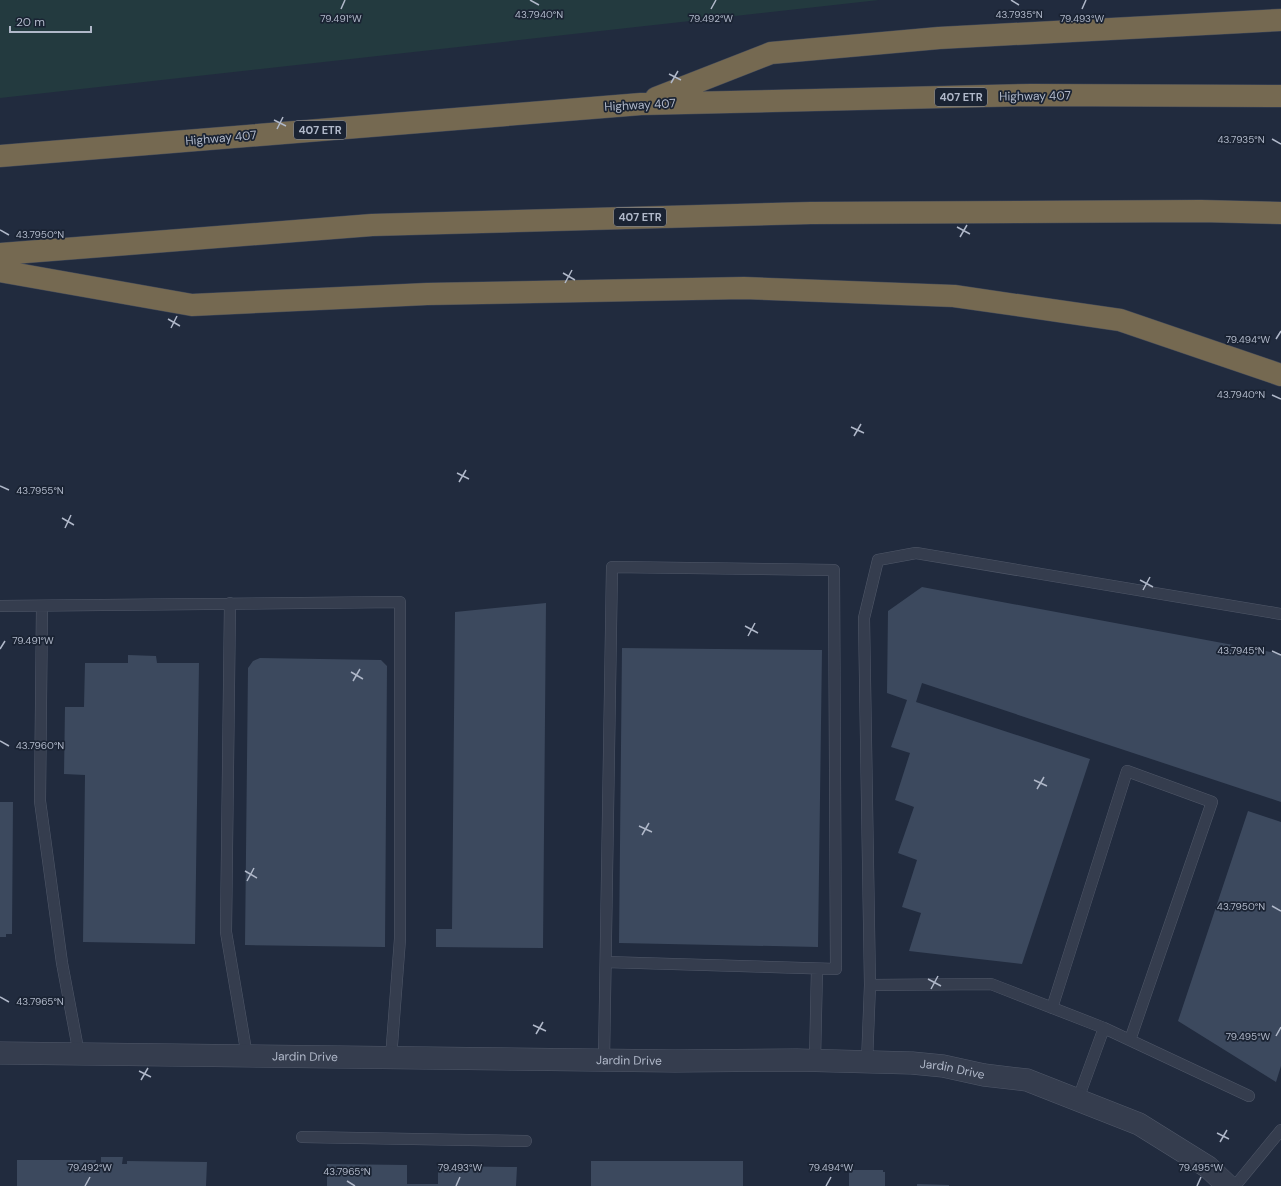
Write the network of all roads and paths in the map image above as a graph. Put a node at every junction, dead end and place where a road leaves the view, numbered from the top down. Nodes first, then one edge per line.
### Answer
1 (1281, 20) edge
2 (1281, 96) edge
3 (641, 104) junction
4 (0, 156) edge
5 (1281, 213) edge
6 (0, 254) edge
7 (0, 271) edge
8 (1281, 375) edge
9 (230, 604) junction
10 (0, 606) edge
11 (42, 606) junction
12 (1281, 614) edge
13 (606, 962) junction
14 (818, 969) junction
15 (870, 985) junction
16 (1052, 1008) junction
17 (1104, 1028) junction
18 (1130, 1040) junction
19 (0, 1053) edge
20 (79, 1054) junction
21 (247, 1056) junction
22 (391, 1058) junction
23 (604, 1060) junction
24 (815, 1060) junction
25 (867, 1062) junction
26 (1249, 1096) dead end
27 (1078, 1099) junction
28 (1281, 1130) edge
29 (302, 1137) dead end
30 (526, 1140) dead end
31 (1228, 1186) edge
32 (1235, 1186) edge

1 - 3 highway
2 - 3 highway, Highway 407 / 407 ETR
3 - 4 highway, Highway 407 / 407 ETR
5 - 6 highway, 407 ETR
7 - 8 highway
9 - 11 lane
9 - 21 lane
9 - 22 lane
10 - 11 lane
11 - 20 lane
12 - 15 lane
13 - 14 lane
13 - 14 lane
13 - 23 lane
14 - 24 lane
15 - 16 lane
15 - 25 lane
16 - 17 lane
16 - 18 lane
17 - 18 lane
17 - 27 lane
18 - 26 lane
19 - 20 street, Jardin Drive
20 - 21 street, Jardin Drive
21 - 22 street, Jardin Drive
22 - 23 street, Jardin Drive
23 - 24 street, Jardin Drive
24 - 25 street, Jardin Drive
25 - 27 street, Jardin Drive
27 - 31 street, Jardin Drive
28 - 32 lane
29 - 30 lane

